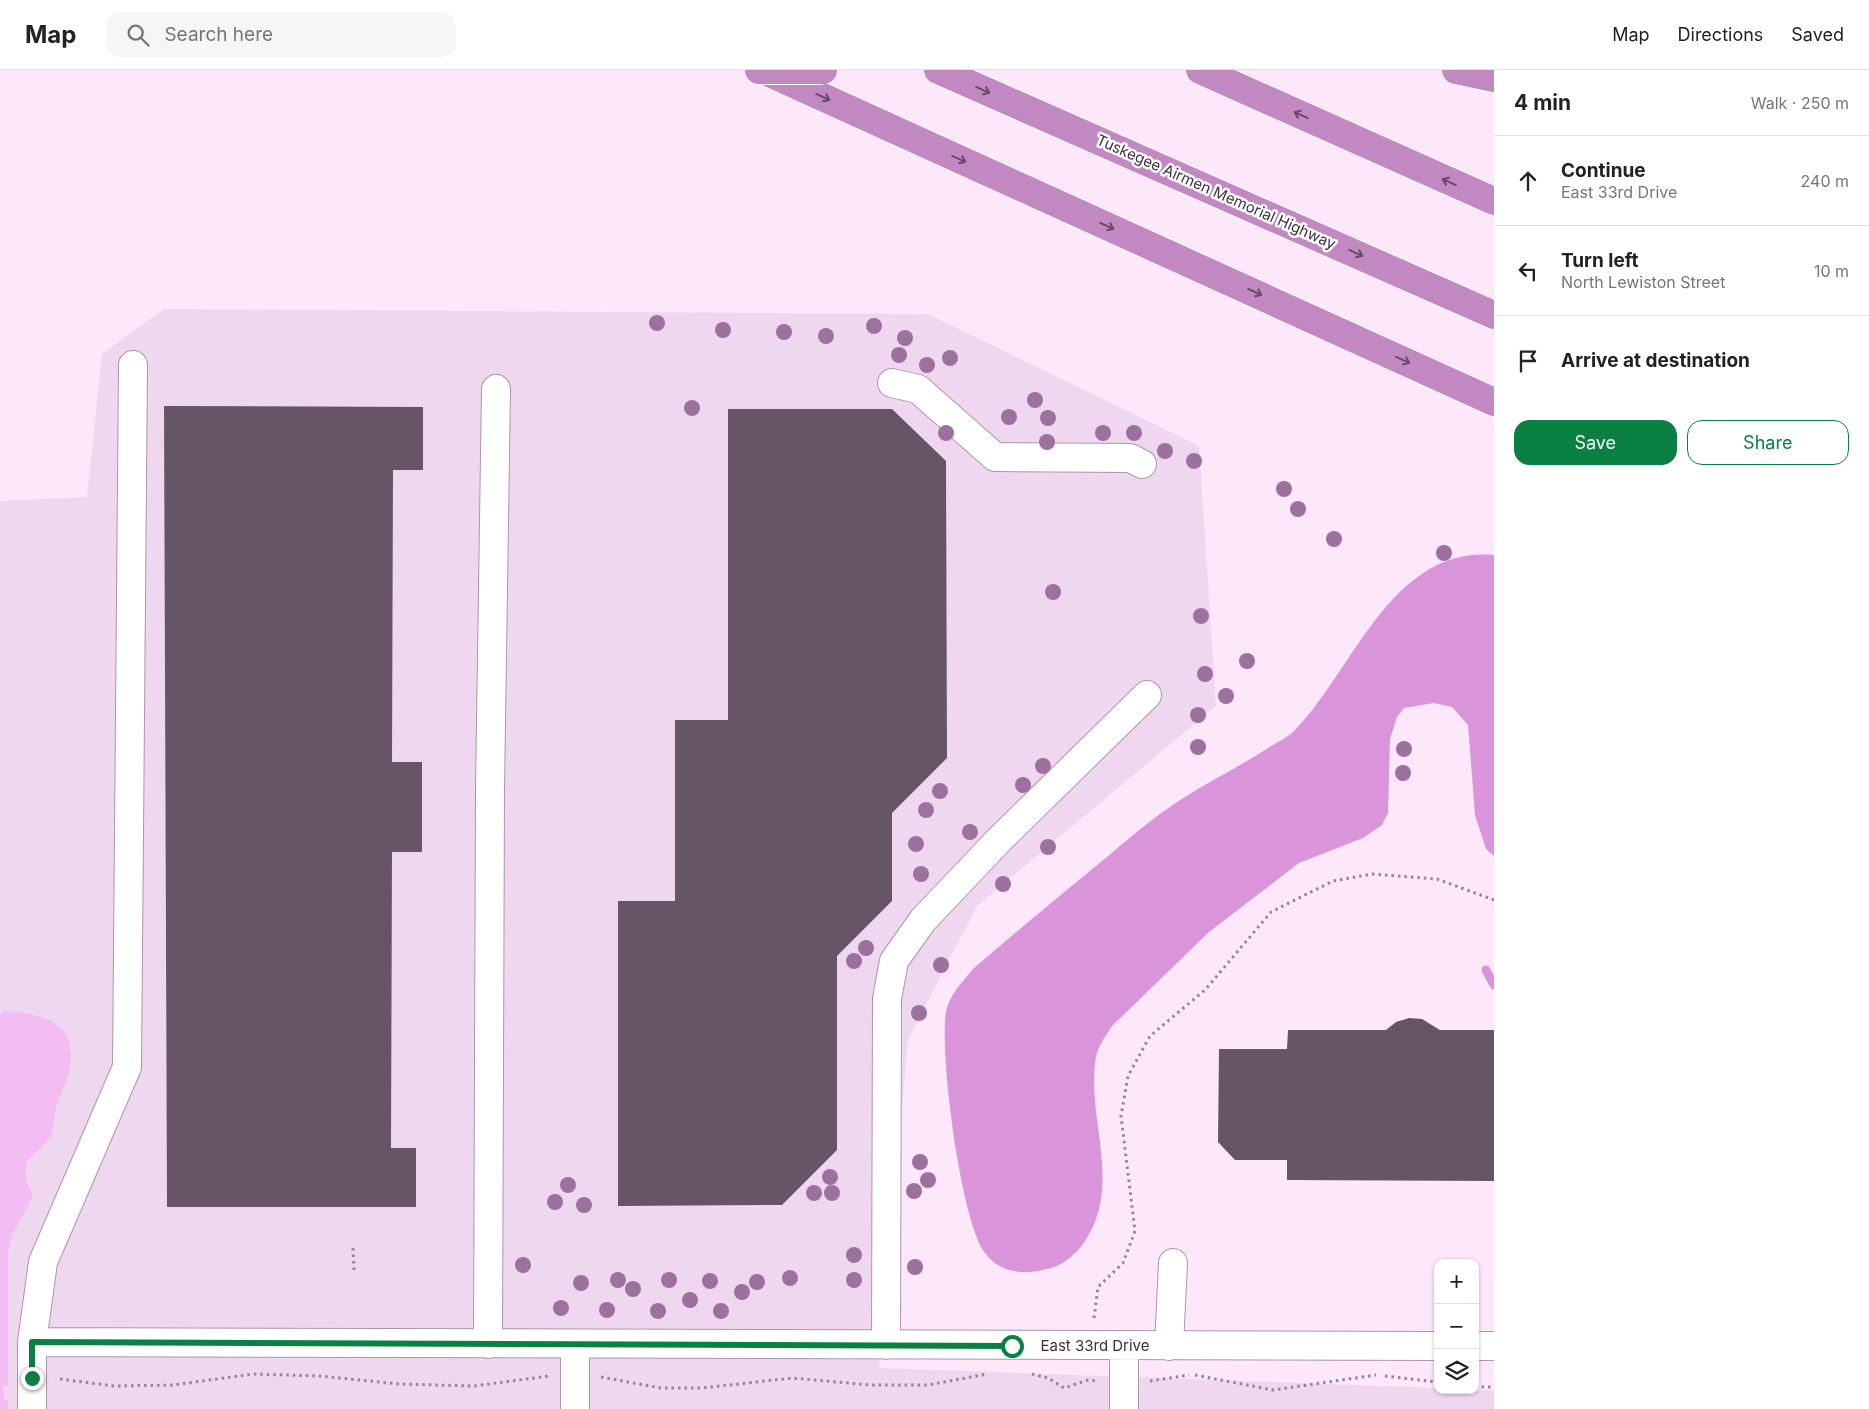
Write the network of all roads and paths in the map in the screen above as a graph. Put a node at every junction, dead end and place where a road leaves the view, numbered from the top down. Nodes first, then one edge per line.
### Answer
1 (761, 70) edge
2 (824, 70) edge
3 (938, 70) edge
4 (1200, 70) edge
5 (1456, 70) edge
6 (1494, 78) edge
7 (1494, 201) edge
8 (1494, 315) edge
9 (133, 365) dead end
10 (892, 383) dead end
11 (496, 389) dead end
12 (1494, 402) edge
13 (1142, 464) dead end
14 (1147, 695) dead end
15 (1494, 900) edge
16 (353, 1248) dead end
17 (1173, 1263) dead end
18 (354, 1271) dead end
19 (32, 1342) junction
20 (488, 1344) junction
21 (886, 1346) junction
22 (1094, 1346) junction
23 (1124, 1346) junction
24 (1169, 1346) junction
25 (1434, 1346) edge
26 (1479, 1346) edge
27 (1494, 1346) edge
28 (575, 1358) junction
29 (993, 1373) dead end
30 (1030, 1374) dead end
31 (32, 1378) junction
32 (1124, 1381) junction
33 (1434, 1382) edge
34 (1479, 1387) edge
35 (1494, 1387) edge
36 (32, 1409) edge
37 (575, 1409) edge
38 (1124, 1409) edge

1 - 2 highway, bridge
1 -> 12 highway
3 -> 8 highway, Tuskegee Airmen Memorial Highway
7 -> 4 highway
5 - 6 highway
9 - 19 street
10 - 13 street
11 - 20 street
14 - 21 street
15 - 22 path
16 - 18 path
17 - 24 street
19 - 20 street, East 33rd Drive
19 - 31 street
20 - 28 street, East 33rd Drive
21 - 22 street, East 33rd Drive
21 - 28 street, East 33rd Drive
22 - 23 street, East 33rd Drive
23 - 24 street, East 33rd Drive
23 - 32 street
24 - 25 street, East 33rd Drive
26 - 27 street
28 - 29 path
28 - 31 path
28 - 37 street
30 - 32 path
31 - 36 street
32 - 33 path
32 - 38 street
34 - 35 path

